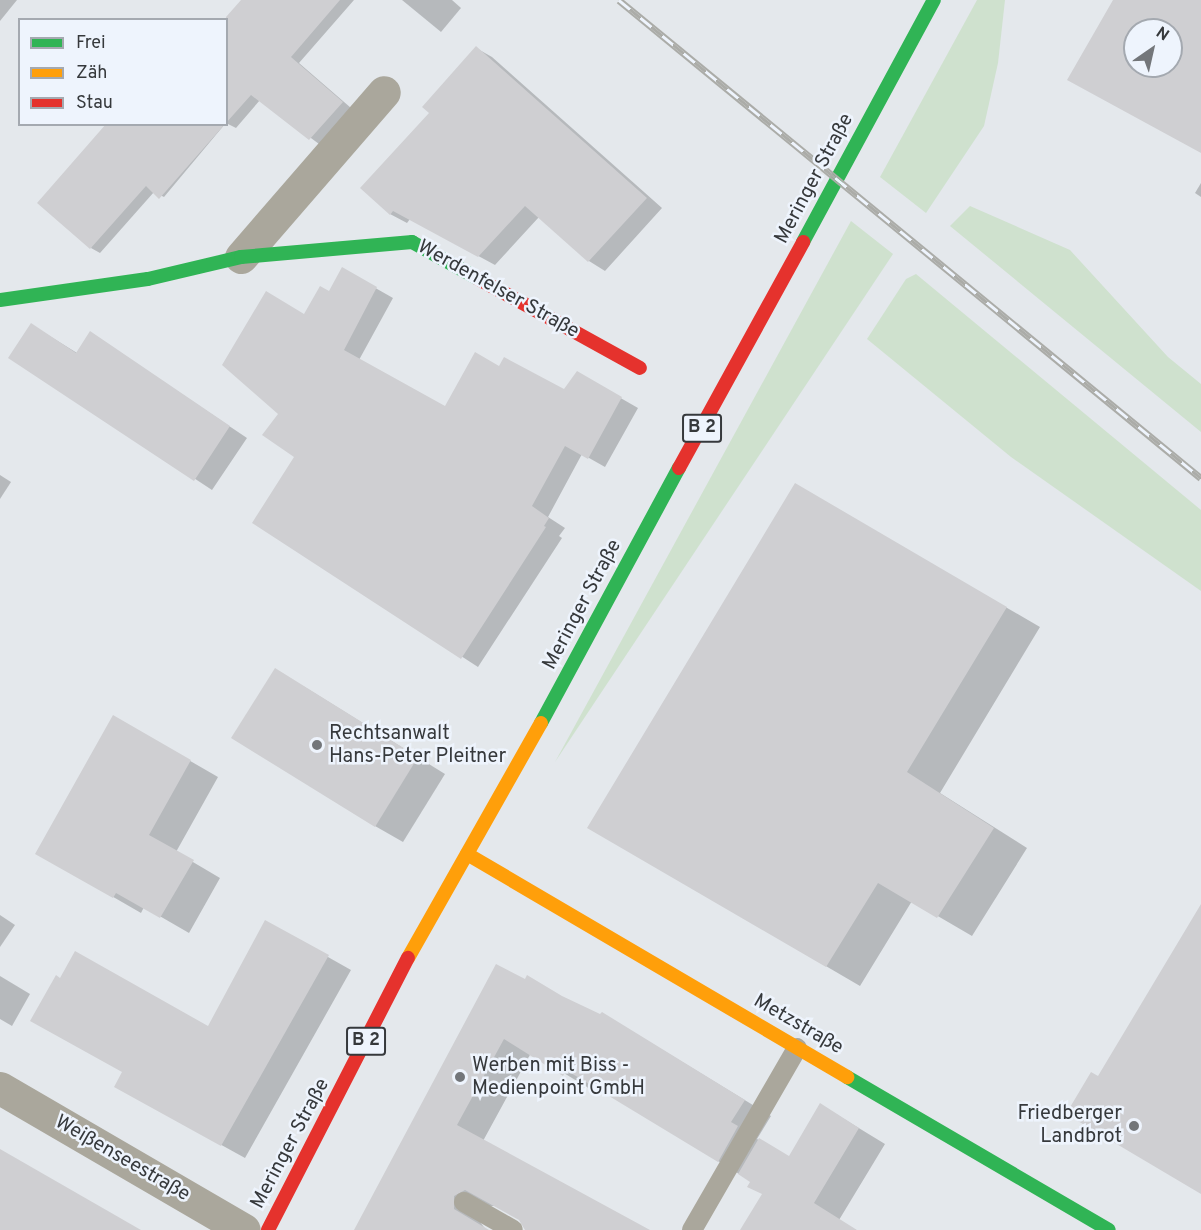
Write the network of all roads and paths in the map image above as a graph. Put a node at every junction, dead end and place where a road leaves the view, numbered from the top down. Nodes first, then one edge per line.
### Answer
1 (934, 0) edge
2 (384, 92) dead end
3 (241, 257) junction
4 (0, 300) edge
5 (640, 368) dead end
6 (467, 854) junction
7 (797, 1047) junction
8 (0, 1088) edge
9 (464, 1202) dead end
10 (244, 1230) edge
11 (268, 1230) edge
12 (513, 1230) edge
13 (692, 1230) edge
14 (1109, 1230) edge

1 - 6 street, Meringer Straße / B 2
2 - 3 street
3 - 4 street, Werdenfelser Straße
3 - 5 street, Werdenfelser Straße
6 - 7 street, Metzstraße
6 - 11 street, Meringer Straße / B 2
7 - 13 lane
7 - 14 street, Metzstraße
8 - 10 street, Weißenseestraße
9 - 12 lane

